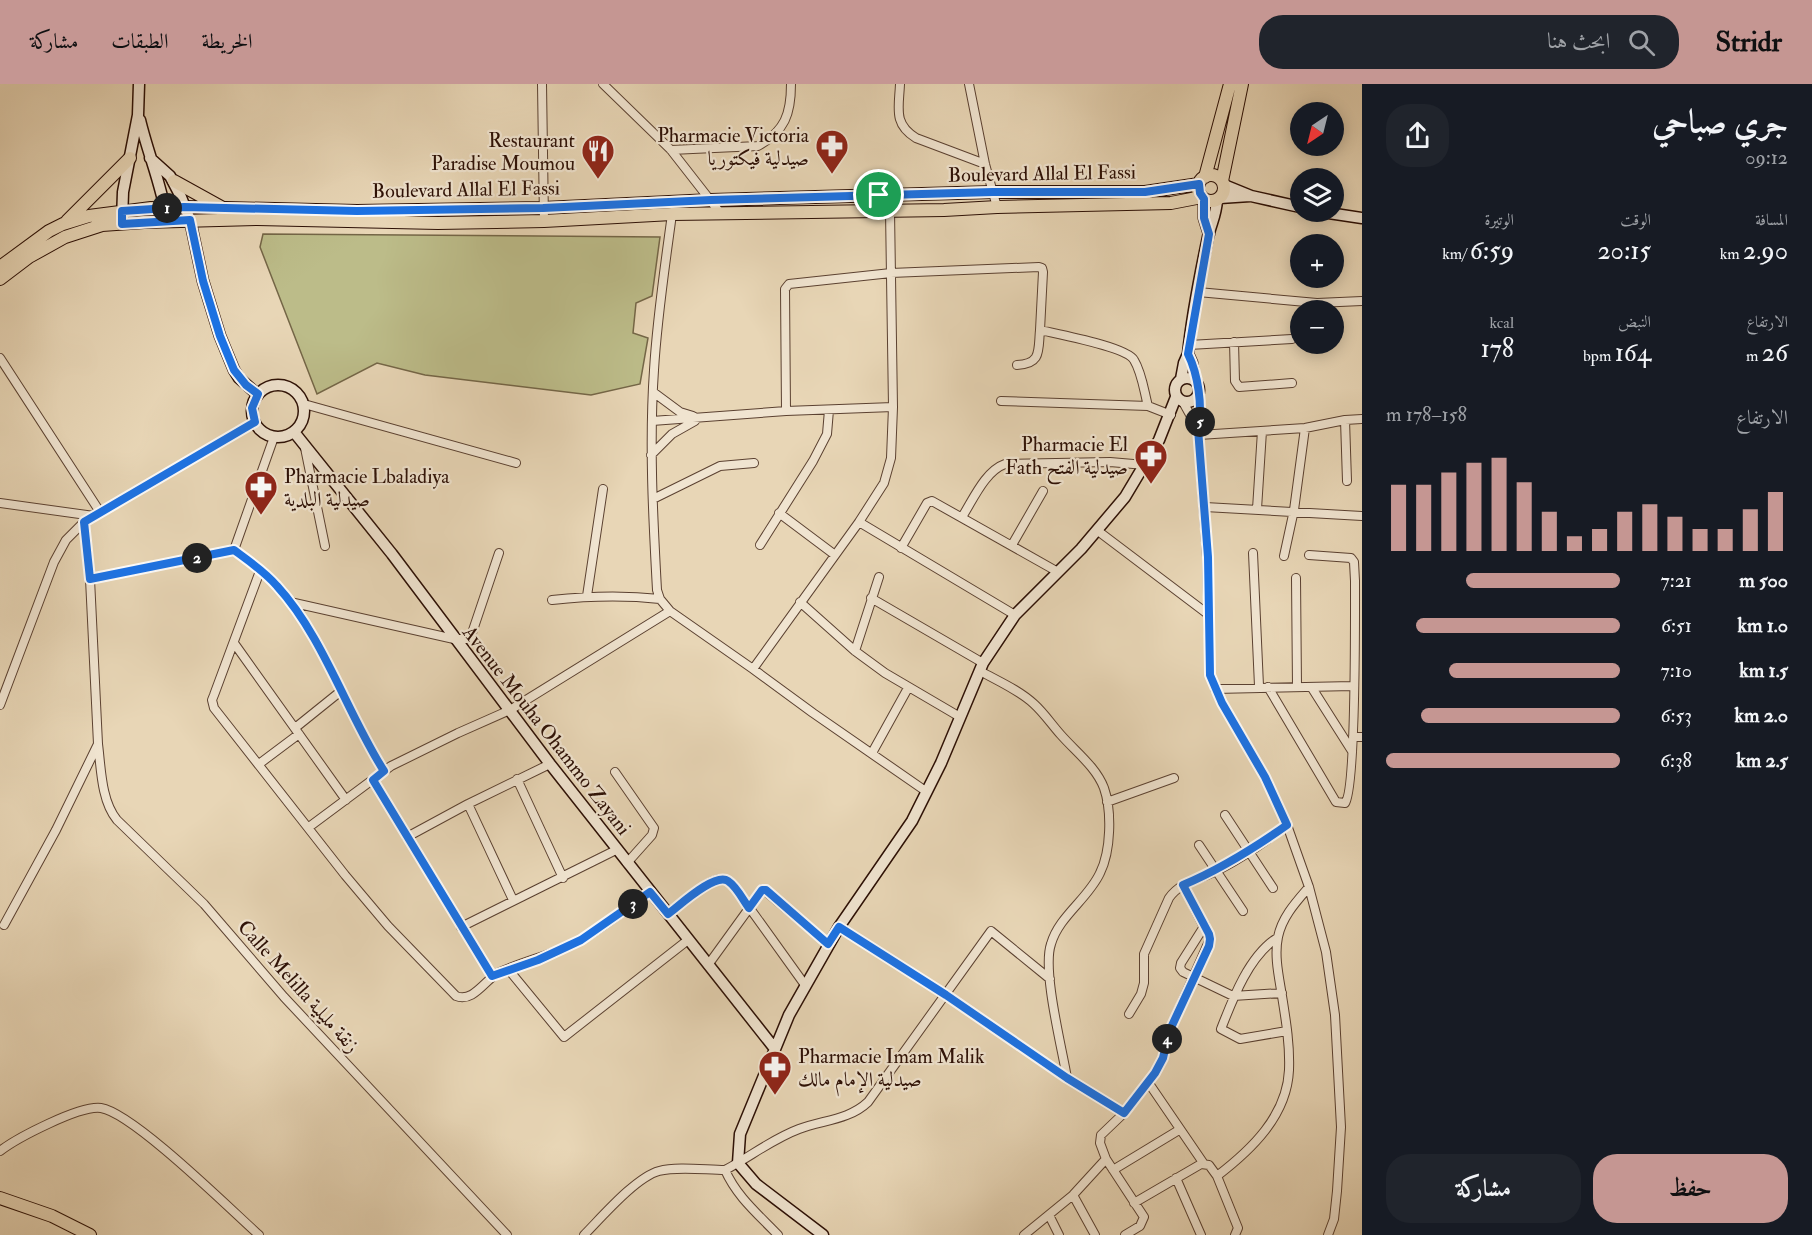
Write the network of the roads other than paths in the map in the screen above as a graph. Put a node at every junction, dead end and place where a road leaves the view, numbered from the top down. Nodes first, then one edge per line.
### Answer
1 (139, 84) edge
2 (542, 84) edge
3 (603, 84) edge
4 (791, 84) edge
5 (900, 84) edge
6 (969, 84) edge
7 (1230, 84) edge
8 (1242, 84) edge
9 (138, 115) junction
10 (671, 150) junction
11 (150, 158) junction
12 (130, 159) junction
13 (985, 164) junction
14 (174, 181) junction
15 (1202, 181) junction
16 (1223, 183) junction
17 (993, 192) junction
18 (1251, 196) junction
19 (1211, 199) junction
20 (711, 200) junction
21 (1290, 205) edge
22 (184, 207) junction
23 (997, 207) junction
24 (222, 208) junction
25 (890, 211) junction
26 (166, 214) junction
27 (672, 214) junction
28 (721, 214) junction
29 (543, 215) junction
30 (1344, 215) edge
31 (122, 217) junction
32 (1362, 218) edge
33 (190, 220) junction
34 (63, 224) junction
35 (0, 267) edge
36 (891, 273) junction
37 (0, 279) edge
38 (1198, 291) junction
39 (1362, 301) edge
40 (1040, 330) junction
41 (1290, 339) edge
42 (1234, 342) junction
43 (1188, 350) junction
44 (0, 358) edge
45 (1017, 365) dead end
46 (1181, 379) junction
47 (1195, 381) junction
48 (1292, 383) dead end
49 (653, 392) junction
50 (258, 394) junction
51 (1198, 396) junction
52 (1179, 399) junction
53 (1001, 401) dead end
54 (304, 404) junction
55 (1148, 406) junction
56 (893, 407) junction
57 (829, 410) junction
58 (786, 411) junction
59 (1171, 415) junction
60 (699, 419) junction
61 (1362, 419) edge
62 (1345, 420) junction
63 (652, 421) junction
64 (255, 422) junction
65 (1305, 428) junction
66 (1262, 431) junction
67 (294, 432) junction
68 (1198, 432) junction
69 (274, 437) junction
70 (305, 447) junction
71 (651, 455) junction
72 (516, 463) dead end
73 (754, 463) dead end
74 (1145, 465) junction
75 (1347, 481) dead end
76 (603, 489) dead end
77 (1043, 491) dead end
78 (653, 499) junction
79 (1, 501) edge
80 (1205, 507) junction
81 (1257, 509) junction
82 (1294, 510) junction
83 (779, 513) junction
84 (97, 514) junction
85 (1362, 516) edge
86 (962, 517) junction
87 (84, 522) junction
88 (859, 522) junction
89 (1098, 531) junction
90 (759, 545) dead end
91 (1012, 545) junction
92 (325, 546) dead end
93 (901, 548) junction
94 (234, 550) junction
95 (499, 553) dead end
96 (1253, 553) dead end
97 (835, 555) junction
98 (1309, 555) dead end
99 (1284, 556) dead end
100 (261, 571) junction
101 (1058, 572) junction
102 (879, 577) dead end
103 (1296, 578) dead end
104 (90, 579) junction
105 (1359, 581) edge
106 (587, 596) junction
107 (871, 598) junction
108 (660, 599) junction
109 (552, 600) dead end
110 (291, 602) junction
111 (800, 602) junction
112 (670, 611) junction
113 (1015, 615) junction
114 (1209, 615) junction
115 (454, 639) junction
116 (234, 643) junction
117 (855, 651) junction
118 (981, 667) junction
119 (753, 669) junction
120 (1263, 686) junction
121 (1353, 686) junction
122 (1297, 687) junction
123 (908, 688) junction
124 (1312, 688) junction
125 (1215, 689) junction
126 (341, 691) junction
127 (0, 705) edge
128 (510, 710) junction
129 (960, 717) junction
130 (297, 731) junction
131 (1357, 737) edge
132 (98, 744) junction
133 (1352, 752) junction
134 (872, 753) junction
135 (258, 764) junction
136 (550, 764) junction
137 (384, 771) junction
138 (615, 772) dead end
139 (1174, 778) dead end
140 (517, 779) junction
141 (373, 780) junction
142 (927, 792) junction
143 (346, 800) junction
144 (1107, 802) junction
145 (468, 804) junction
146 (1225, 815) dead end
147 (1287, 825) junction
148 (309, 827) junction
149 (407, 837) junction
150 (1199, 845) dead end
151 (616, 850) junction
152 (1250, 852) junction
153 (627, 863) junction
154 (1216, 871) junction
155 (563, 878) junction
156 (1183, 885) junction
157 (1309, 887) junction
158 (1273, 888) dead end
159 (650, 892) junction
160 (513, 900) junction
161 (749, 908) junction
162 (1243, 911) dead end
163 (668, 914) junction
164 (4, 925) dead end
165 (1205, 925) junction
166 (461, 927) junction
167 (839, 927) junction
168 (1278, 938) junction
169 (688, 940) junction
170 (828, 944) junction
171 (708, 965) junction
172 (508, 969) junction
173 (492, 976) junction
174 (1193, 978) junction
175 (1050, 979) junction
176 (805, 985) junction
177 (1282, 993) junction
178 (946, 995) junction
179 (1233, 996) junction
180 (1129, 1014) dead end
181 (1287, 1031) junction
182 (775, 1049) junction
183 (1067, 1078) junction
184 (1148, 1082) junction
185 (1124, 1113) junction
186 (1179, 1130) junction
187 (0, 1151) edge
188 (1106, 1159) junction
189 (738, 1163) junction
190 (1204, 1164) junction
191 (725, 1170) junction
192 (1113, 1170) junction
193 (1216, 1176) junction
194 (1176, 1178) junction
195 (1073, 1195) junction
196 (0, 1198) edge
197 (1134, 1203) junction
198 (1049, 1215) junction
199 (90, 1235) edge
200 (259, 1235) edge
201 (507, 1235) edge
202 (584, 1235) edge
203 (778, 1235) edge
204 (823, 1235) edge
205 (1024, 1235) edge
206 (1059, 1235) edge
207 (1095, 1235) edge
208 (1125, 1235) edge
209 (1202, 1235) edge
210 (1235, 1235) edge
211 (1328, 1235) edge

1 - 9 street
2 - 29 street
3 - 10 street
4 - 10 street
5 - 13 street
6 - 13 street
7 - 15 main road
8 - 16 main road
9 - 11 street
9 - 12 street
10 - 20 street
11 - 14 street
11 - 26 street
12 - 31 street
12 - 34 main road
13 - 17 street
14 - 22 street
14 - 24 main road
15 - 16 main road
15 - 17 main road, Boulevard Allal El Fassi
15 - 19 main road
16 - 18 street
16 - 19 main road
17 - 20 main road, Boulevard Allal El Fassi
17 - 23 street
18 - 19 street
18 - 21 street
19 - 23 main road, Boulevard Allal El Fassi
19 - 38 street
20 - 28 street
20 - 29 main road, Boulevard Allal El Fassi
22 - 24 main road, Boulevard Allal El Fassi
22 - 26 main road, Boulevard Allal El Fassi
22 - 33 street
23 - 25 main road, Boulevard Allal El Fassi
24 - 29 main road, Boulevard Allal El Fassi
25 - 28 main road, Boulevard Allal El Fassi
25 - 36 street
26 - 31 main road, Boulevard Allal El Fassi
26 - 33 main road, Boulevard Allal El Fassi
27 - 28 main road, Boulevard Allal El Fassi
27 - 29 main road, Boulevard Allal El Fassi
27 - 49 street
29 - 33 main road, Boulevard Allal El Fassi
30 - 32 street
31 - 34 main road, Boulevard Allal El Fassi
31 - 37 main road, Boulevard Allal El Fassi
33 - 50 street
34 - 35 main road, Boulevard Allal El Fassi
36 - 40 street
36 - 56 street
36 - 58 street
38 - 39 street
38 - 43 street
40 - 45 street
40 - 55 street
41 - 42 street
42 - 43 street
42 - 48 street
43 - 46 street
43 - 47 street
44 - 84 street
46 - 47 street
46 - 52 street
47 - 51 street
49 - 60 street
49 - 63 street
50 - 54 street
50 - 64 street
51 - 52 street
51 - 68 street
52 - 59 street
52 - 68 street
53 - 55 street
54 - 67 street
54 - 72 street
55 - 59 street
56 - 57 street
56 - 88 street
57 - 58 street
57 - 83 street
58 - 60 street
59 - 74 street
60 - 63 street
60 - 71 street
61 - 62 street
62 - 65 street
62 - 75 street
63 - 71 street
64 - 69 street
64 - 84 street
65 - 66 street
65 - 82 street
66 - 68 street
66 - 81 street
67 - 69 street
67 - 70 street, Avenue Mouha Ohammo Zayani
68 - 80 street
69 - 94 street
70 - 92 street
70 - 115 street, Avenue Mouha Ohammo Zayani
71 - 78 street
73 - 78 street
74 - 86 street
74 - 89 street
76 - 106 street
77 - 91 street
78 - 108 street
79 - 84 street
80 - 81 street
80 - 114 street
81 - 82 street
82 - 85 street
82 - 99 street
83 - 90 street
83 - 97 street
84 - 87 street
86 - 91 street
86 - 93 street
87 - 104 street, Calle Melilla زنقة مليلية
87 - 127 street
88 - 93 street
88 - 97 street
89 - 101 street
89 - 114 street
91 - 101 street
93 - 113 street
94 - 100 street
94 - 104 street
95 - 115 street
96 - 120 street
97 - 111 street
98 - 105 street
100 - 110 street
100 - 116 street
101 - 113 street
102 - 107 street
103 - 122 street
104 - 132 street, Calle Melilla زنقة مليلية
105 - 121 street
106 - 108 street
106 - 109 street
107 - 117 street
107 - 118 street
108 - 112 street
110 - 115 street
110 - 126 street
111 - 117 street
111 - 119 street
112 - 119 street
112 - 128 street
113 - 118 street
114 - 125 street
115 - 128 street, Avenue Mouha Ohammo Zayani
116 - 130 street
116 - 135 street
117 - 123 street
118 - 129 street
118 - 144 street
119 - 134 street
120 - 122 street
120 - 125 street
120 - 133 street
121 - 124 street
121 - 131 street
122 - 124 street
123 - 129 street
123 - 134 street
124 - 133 street
125 - 147 street
126 - 130 street
126 - 137 street
128 - 136 street, Avenue Mouha Ohammo Zayani
128 - 137 street
129 - 142 street
130 - 135 street
130 - 143 street
131 - 133 street
132 - 164 street
132 - 201 street, Calle Melilla زنقة مليلية
134 - 142 street
135 - 148 street
136 - 140 street
136 - 151 street, Avenue Mouha Ohammo Zayani
137 - 141 street
138 - 153 street
139 - 144 street
140 - 145 street
140 - 155 street
141 - 143 street
141 - 149 street
142 - 167 street
143 - 148 street
144 - 175 street
145 - 149 street
145 - 160 street
146 - 152 street
147 - 152 street
147 - 157 street
148 - 173 street
149 - 166 street
150 - 154 street
151 - 153 street, Avenue Mouha Ohammo Zayani
151 - 155 street
152 - 154 street
152 - 158 street
153 - 159 street, Avenue Mouha Ohammo Zayani
154 - 156 street
154 - 162 street
155 - 160 street
156 - 165 street
156 - 180 street
157 - 168 street
157 - 211 street
159 - 163 street, Avenue Mouha Ohammo Zayani
159 - 172 street
160 - 166 street
161 - 163 street
161 - 170 street
161 - 171 street
161 - 176 street
163 - 169 street, Avenue Mouha Ohammo Zayani
165 - 174 street
165 - 174 street
166 - 173 street
167 - 170 street
167 - 178 street
168 - 177 street
168 - 179 street
169 - 171 street, Avenue Mouha Ohammo Zayani
169 - 172 street
170 - 176 street
171 - 182 street, Avenue Mouha Ohammo Zayani
172 - 173 street
174 - 179 street
174 - 184 street
175 - 178 street
175 - 183 street
176 - 182 street
177 - 179 street
177 - 181 street
178 - 183 street
178 - 189 street
179 - 181 street
181 - 193 street
182 - 189 street
183 - 185 street
184 - 185 street
184 - 186 street
185 - 188 street
186 - 190 street
186 - 192 street
187 - 200 street
188 - 192 street
188 - 195 street
189 - 191 street
189 - 204 street
190 - 193 street
190 - 194 street
191 - 202 street
191 - 203 street
192 - 197 street
193 - 210 street
194 - 197 street
194 - 209 street
195 - 198 street
195 - 207 street
196 - 199 main road
197 - 208 street
198 - 205 street
198 - 206 street

